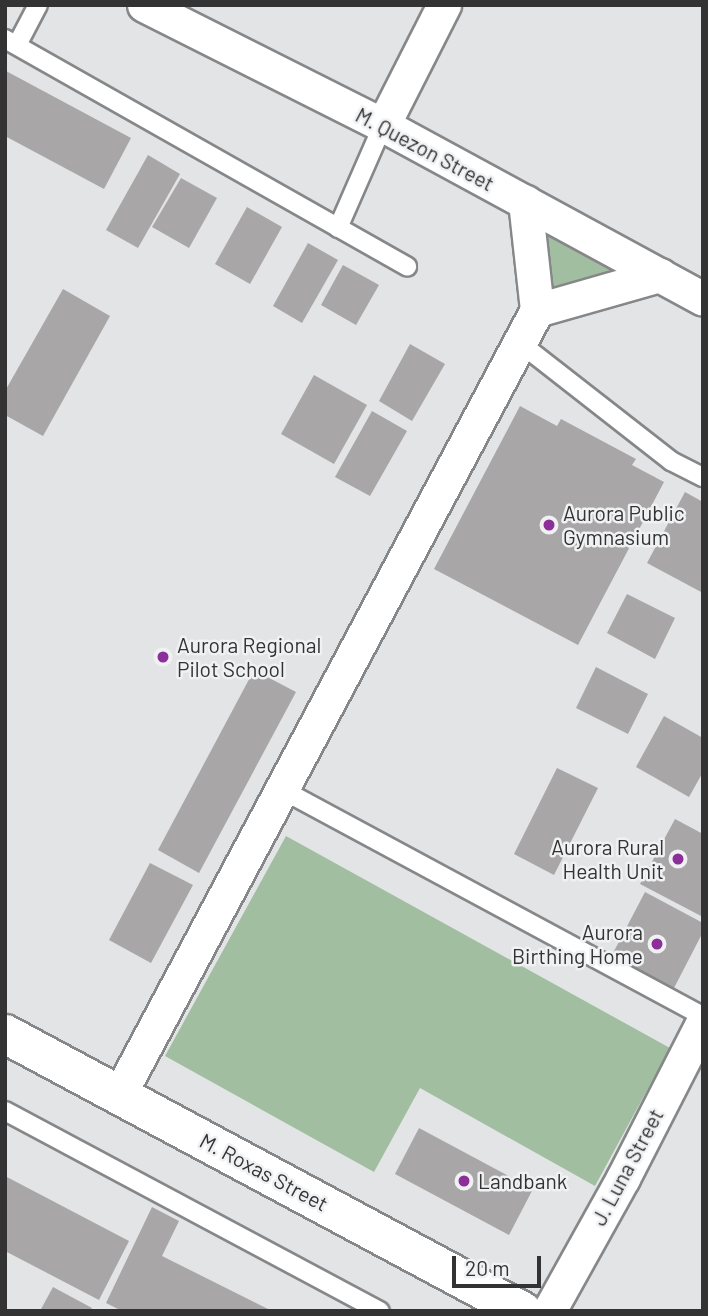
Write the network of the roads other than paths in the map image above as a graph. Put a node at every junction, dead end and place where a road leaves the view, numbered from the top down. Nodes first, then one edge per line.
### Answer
1 (38, 5) edge
2 (144, 5) edge
3 (444, 5) edge
4 (11, 42) edge
5 (383, 125) junction
6 (525, 202) junction
7 (338, 228) junction
8 (407, 266) dead end
9 (660, 275) junction
10 (699, 287) edge
11 (537, 310) junction
12 (520, 343) junction
13 (703, 477) edge
14 (281, 789) junction
15 (703, 1016) edge
16 (703, 1022) edge
17 (5, 1034) edge
18 (119, 1095) junction
19 (5, 1111) edge
20 (380, 1311) edge
21 (522, 1311) edge
22 (549, 1311) edge

1 - 4 lane
2 - 5 street, M. Quezon Street
3 - 5 street
4 - 7 lane
5 - 6 street, M. Quezon Street
5 - 7 lane
6 - 9 street, M. Quezon Street
6 - 11 street
7 - 8 lane
9 - 10 street, M. Quezon Street
9 - 11 street
11 - 12 street
12 - 13 lane
12 - 14 street
14 - 15 lane
14 - 18 street
16 - 22 street, J. Luna Street
17 - 18 street, M. Roxas Street
18 - 21 street, M. Roxas Street
19 - 20 lane

